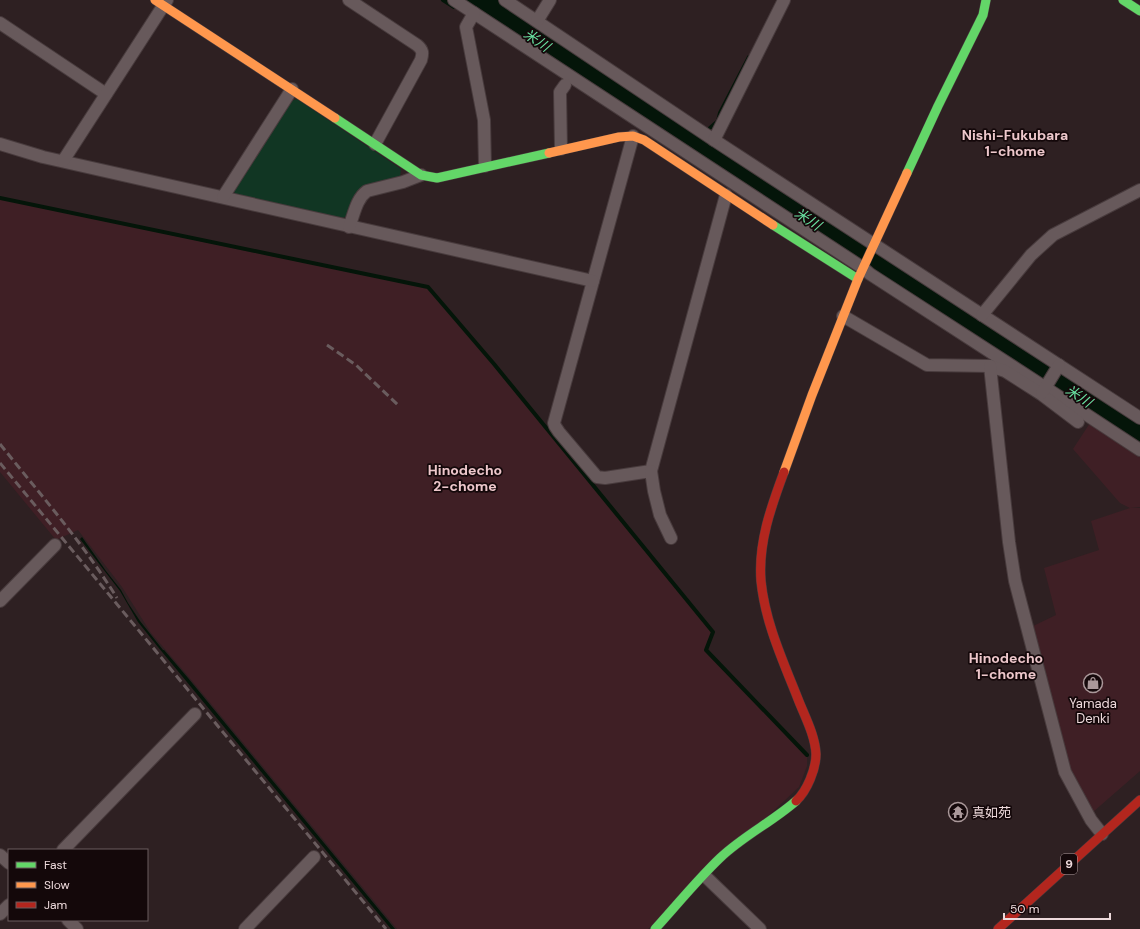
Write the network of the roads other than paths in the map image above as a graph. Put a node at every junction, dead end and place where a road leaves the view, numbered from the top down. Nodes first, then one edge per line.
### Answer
1 (349, 0) edge
2 (454, 0) edge
3 (505, 0) edge
4 (550, 0) edge
5 (784, 0) edge
6 (986, 0) edge
7 (1123, 0) edge
8 (162, 2) edge
9 (1140, 11) edge
10 (474, 13) junction
11 (537, 21) junction
12 (0, 23) edge
13 (565, 85) dead end
14 (292, 89) junction
15 (106, 94) junction
16 (633, 136) junction
17 (714, 140) junction
18 (0, 144) edge
19 (375, 144) junction
20 (561, 149) junction
21 (63, 161) junction
22 (485, 166) junction
23 (421, 175) junction
24 (1140, 190) edge
25 (726, 196) junction
26 (223, 197) junction
27 (349, 227) junction
28 (874, 247) junction
29 (862, 271) junction
30 (593, 281) junction
31 (982, 315) junction
32 (843, 316) junction
33 (990, 366) junction
34 (1057, 369) junction
35 (1044, 389) junction
36 (1140, 418) edge
37 (1078, 422) dead end
38 (1140, 450) edge
39 (651, 471) junction
40 (672, 538) dead end
41 (55, 545) dead end
42 (0, 601) edge
43 (195, 714) dead end
44 (1140, 800) edge
45 (1102, 834) junction
46 (64, 849) edge
47 (0, 855) edge
48 (314, 857) dead end
49 (8, 862) edge
50 (705, 876) junction
51 (8, 906) edge
52 (0, 914) edge
53 (69, 921) edge
54 (77, 929) edge
55 (245, 929) edge
56 (655, 929) edge
57 (760, 929) edge
58 (998, 929) edge

1 - 19 street
2 - 10 street
3 - 11 street
4 - 11 street
5 - 17 street
6 - 28 main road
7 - 9 main road
8 - 14 main road
8 - 15 street
10 - 22 street
10 - 29 street
11 - 17 street
12 - 15 street
13 - 20 street
14 - 19 main road
14 - 26 street
15 - 21 street
16 - 20 main road
16 - 25 main road
16 - 30 street
17 - 28 street
18 - 21 street
19 - 23 main road
20 - 22 main road
21 - 26 street
22 - 23 main road
23 - 27 street
24 - 31 street
25 - 29 main road
25 - 39 street
26 - 27 street
27 - 30 street
28 - 29 main road
28 - 31 street
29 - 32 main road
29 - 35 street
30 - 39 street
31 - 34 street
32 - 33 street
32 - 50 main road
33 - 35 street
33 - 45 street
34 - 35 street
34 - 36 street
35 - 37 street
35 - 38 street
39 - 40 street
41 - 42 street
43 - 46 street
44 - 45 main road, 9
45 - 58 main road, 9
47 - 49 street
48 - 55 street
50 - 56 main road
50 - 57 street
51 - 52 street
53 - 54 street

